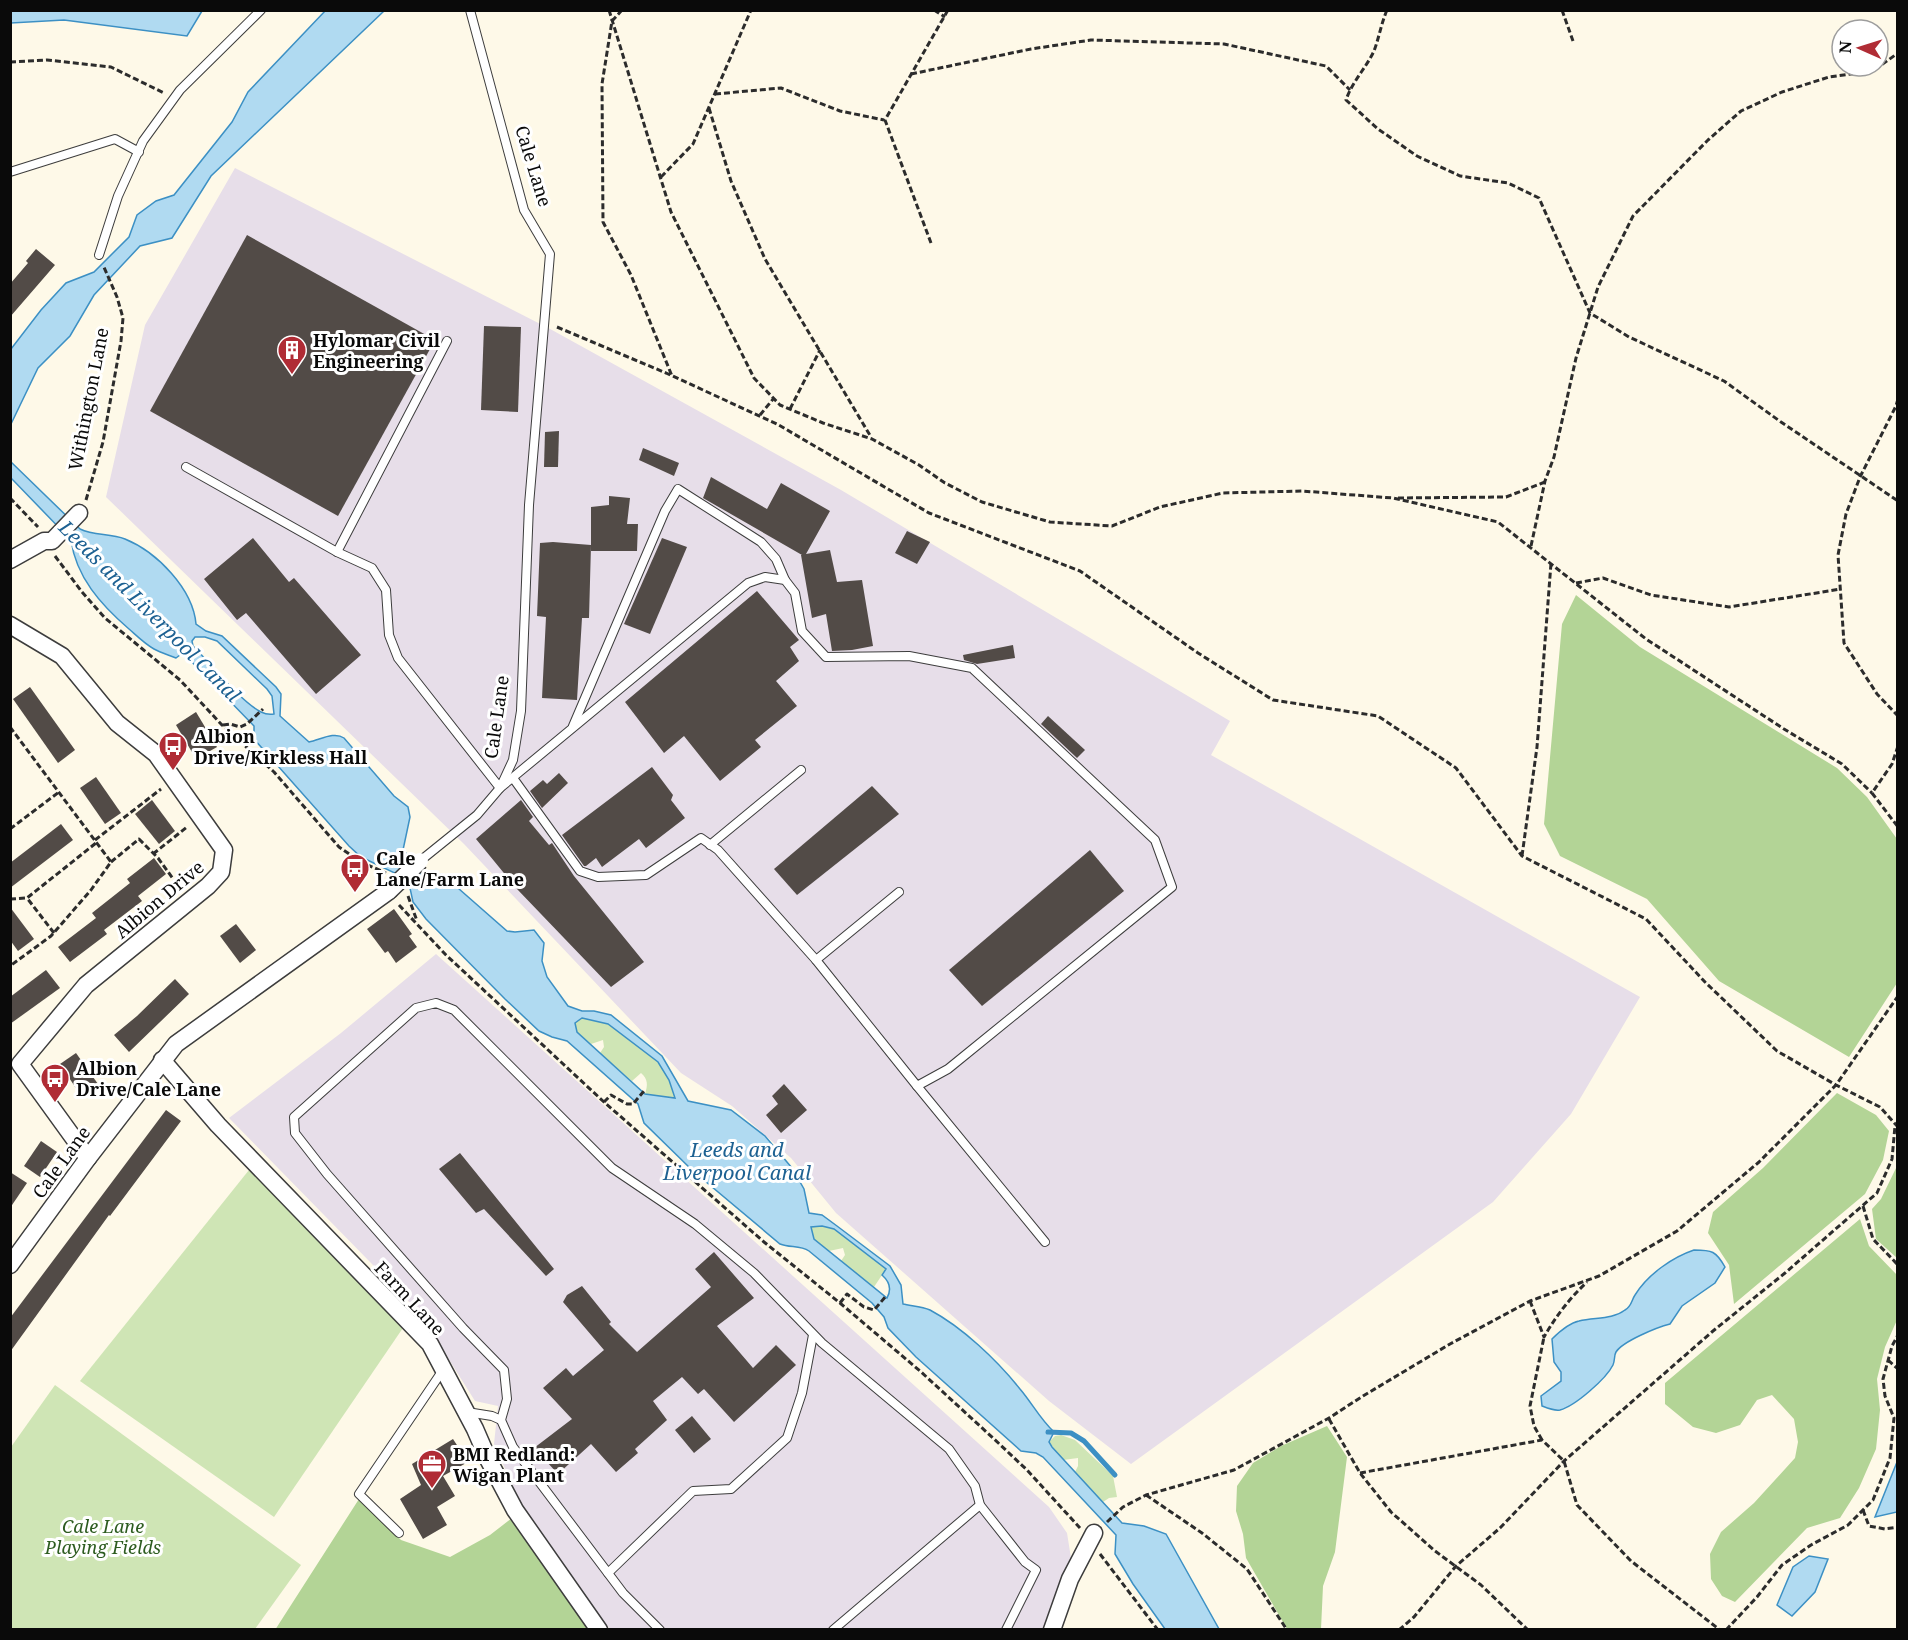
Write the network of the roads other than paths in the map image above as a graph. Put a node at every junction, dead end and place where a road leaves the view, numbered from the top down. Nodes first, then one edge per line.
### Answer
1 (261, 10) edge
2 (470, 10) edge
3 (139, 152) junction
4 (10, 172) edge
5 (99, 255) road end
6 (447, 341) dead end
7 (186, 467) dead end
8 (79, 513) road end
9 (337, 552) junction
10 (10, 560) edge
11 (785, 580) junction
12 (10, 625) edge
13 (572, 729) junction
14 (801, 770) dead end
15 (513, 778) junction
16 (500, 788) junction
17 (710, 844) junction
18 (420, 861) joint
19 (899, 892) dead end
20 (816, 960) junction
21 (162, 1060) junction
22 (15, 1070) edge
23 (917, 1086) junction
24 (88, 1158) junction
25 (1045, 1242) dead end
26 (10, 1265) edge
27 (813, 1335) junction
28 (443, 1369) junction
29 (466, 1412) junction
30 (501, 1420) junction
31 (980, 1505) junction
32 (399, 1533) dead end
33 (1092, 1537) road end
34 (608, 1573) junction
35 (599, 1629) edge
36 (660, 1629) edge
37 (833, 1629) edge
38 (1006, 1629) edge
39 (1052, 1629) edge

1 - 3 lane
2 - 16 lane, Cale Lane
3 - 4 lane
3 - 5 lane
6 - 9 lane
7 - 9 lane
8 - 10 street
9 - 16 lane
11 - 13 lane
11 - 13 lane
11 - 23 lane
12 - 22 street, Albion Drive
13 - 15 lane
14 - 17 lane
15 - 16 lane
15 - 17 lane
16 - 18 lane, Cale Lane
17 - 20 lane
18 - 21 street, Cale Lane, bridge
19 - 20 lane
20 - 23 lane
21 - 24 street, Cale Lane
21 - 28 street, Farm Lane
22 - 24 street, Albion Drive
23 - 25 lane
24 - 26 street, Cale Lane
27 - 30 lane
27 - 31 lane
27 - 34 lane
28 - 29 street, Farm Lane
28 - 32 lane
29 - 30 lane
29 - 35 street, Farm Lane
30 - 34 lane
31 - 37 lane
31 - 38 lane
33 - 39 street
34 - 36 lane

